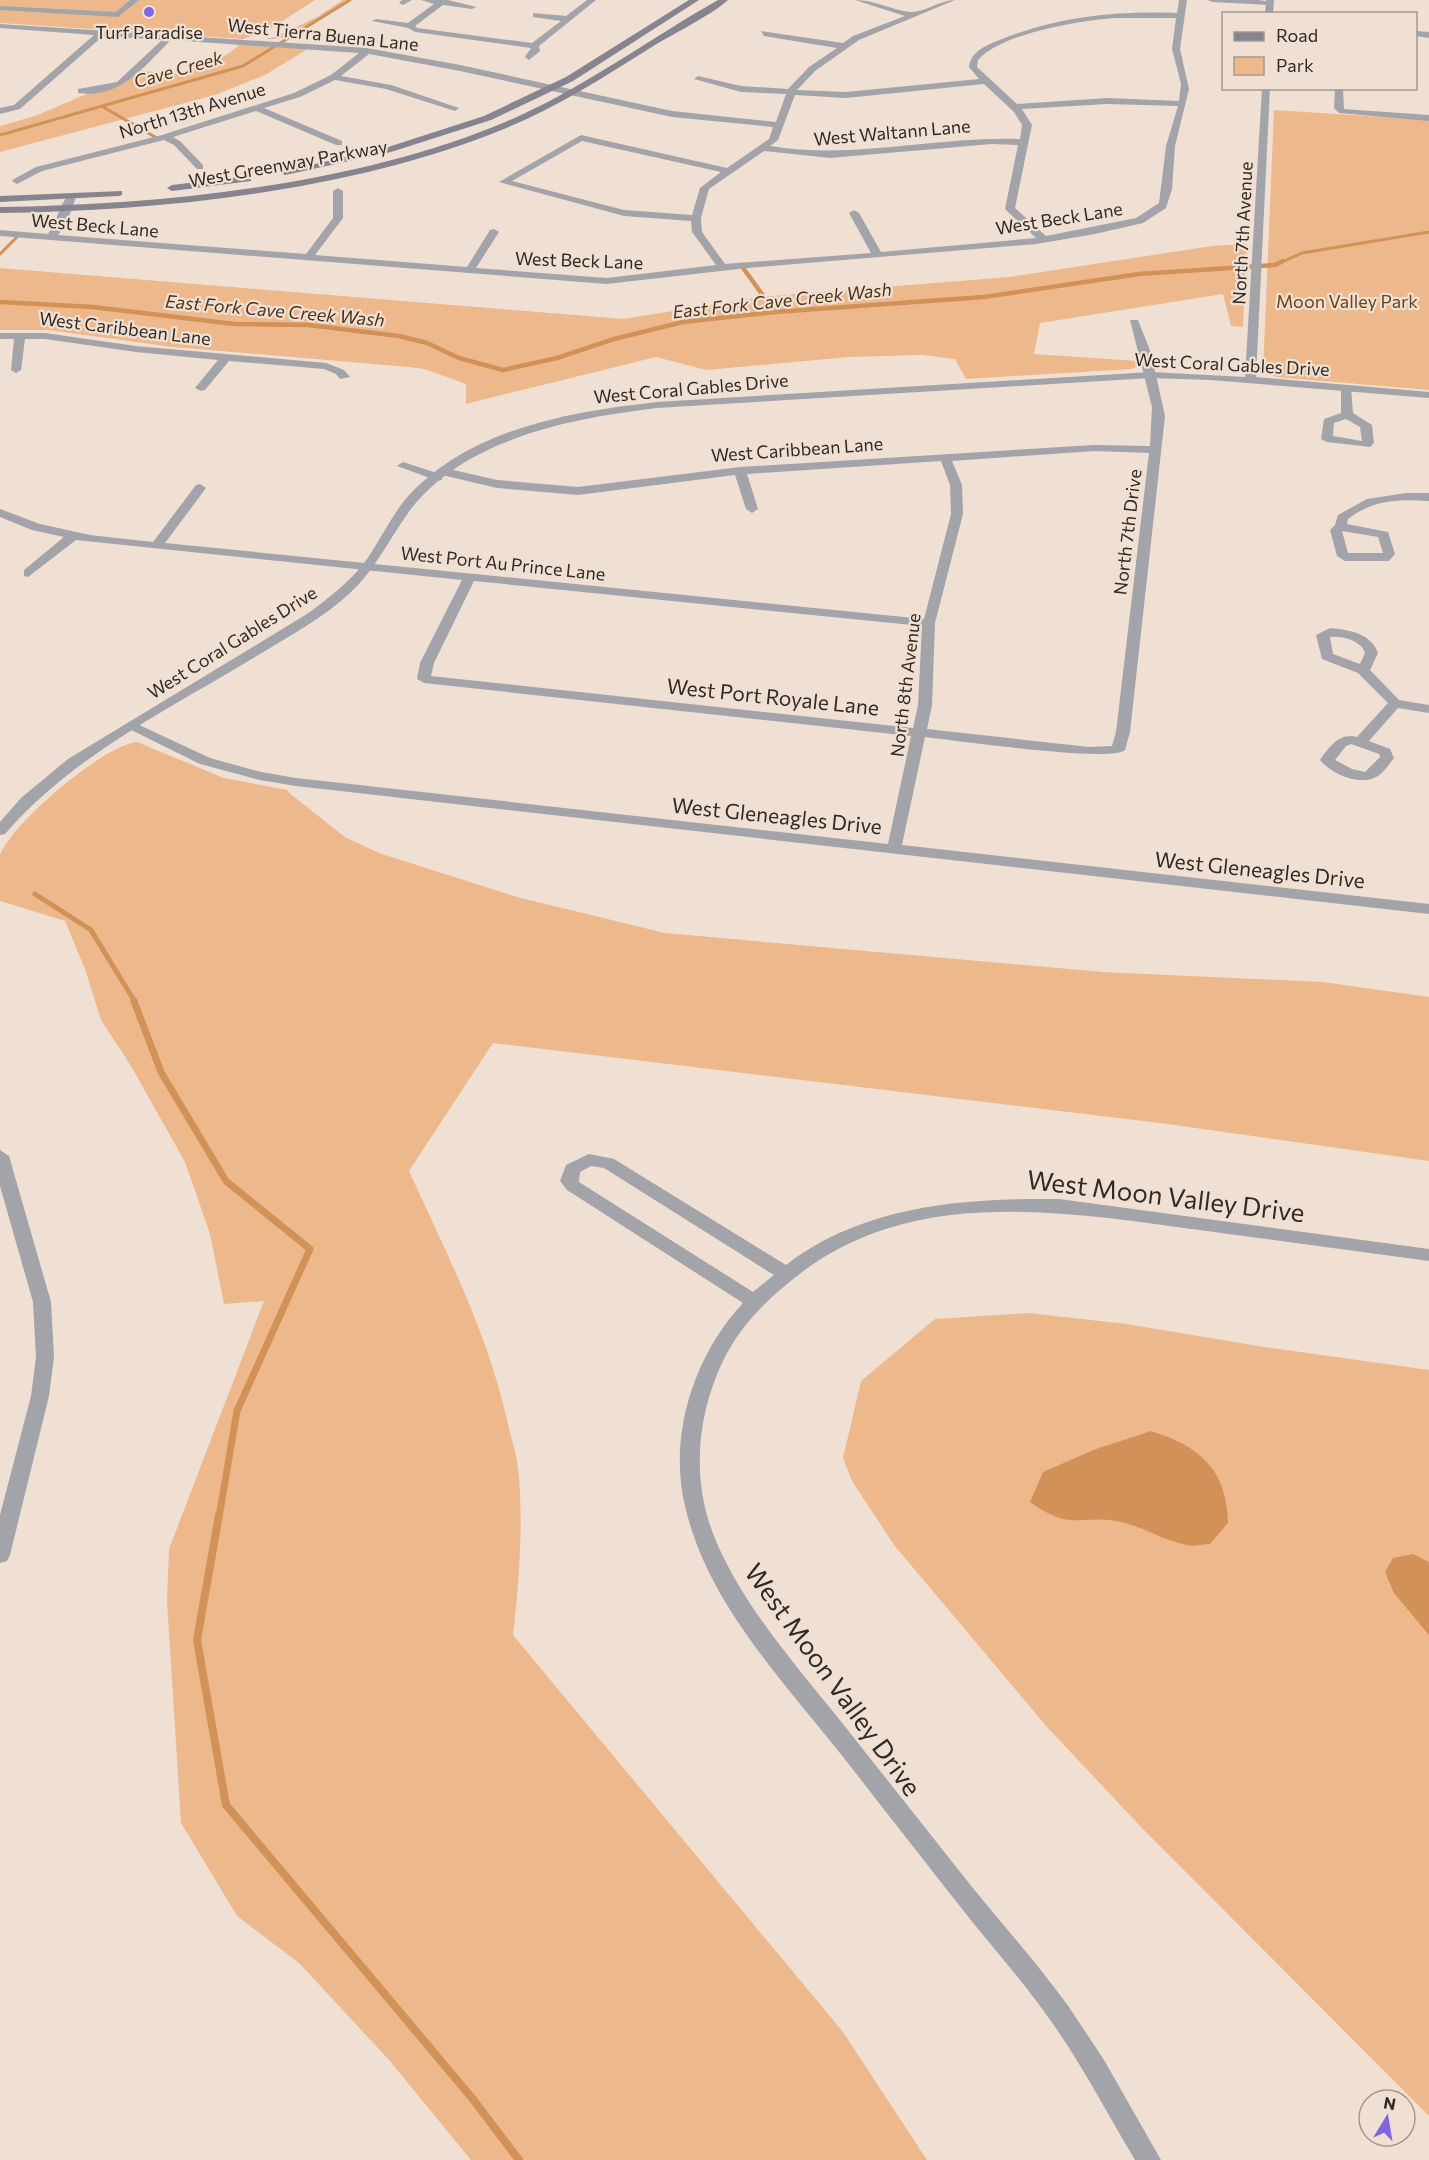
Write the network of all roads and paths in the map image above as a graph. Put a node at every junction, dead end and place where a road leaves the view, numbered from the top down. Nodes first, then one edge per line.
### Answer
1 (135, 0) edge
2 (425, 0) edge
3 (592, 0) edge
4 (695, 0) edge
5 (724, 0) edge
6 (859, 0) edge
7 (951, 0) edge
8 (1183, 0) edge
9 (1212, 0) edge
10 (442, 1) edge
11 (480, 1) edge
12 (1270, 2) edge
13 (0, 8) edge
14 (385, 15) dead end
15 (536, 15) dead end
16 (912, 15) junction
17 (1180, 16) junction
18 (568, 19) junction
19 (376, 21) junction
20 (0, 26) edge
21 (410, 26) junction
22 (368, 27) dead end
23 (102, 32) junction
24 (764, 33) dead end
25 (170, 37) junction
26 (534, 46) junction
27 (843, 46) junction
28 (367, 51) junction
29 (529, 57) dead end
30 (334, 77) junction
31 (698, 79) dead end
32 (986, 81) junction
33 (552, 88) junction
34 (1266, 90) edge
35 (1339, 90) edge
36 (81, 91) dead end
37 (574, 93) junction
38 (790, 93) junction
39 (1183, 104) junction
40 (1015, 107) junction
41 (256, 108) junction
42 (455, 108) dead end
43 (4, 111) edge
44 (1429, 118) edge
45 (780, 124) junction
46 (165, 136) junction
47 (1025, 142) junction
48 (339, 143) dead end
49 (763, 148) junction
50 (200, 166) dead end
51 (728, 171) junction
52 (269, 175) dead end
53 (258, 177) dead end
54 (17, 181) dead end
55 (163, 189) dead end
56 (338, 191) dead end
57 (135, 192) dead end
58 (71, 196) junction
59 (0, 199) edge
60 (67, 209) junction
61 (0, 210) edge
62 (854, 213) dead end
63 (696, 218) junction
64 (494, 232) dead end
65 (0, 233) edge
66 (51, 237) junction
67 (1043, 238) junction
68 (877, 255) junction
69 (308, 258) junction
70 (723, 268) junction
71 (468, 271) junction
72 (1134, 322) dead end
73 (20, 335) junction
74 (0, 336) edge
75 (226, 357) junction
76 (16, 370) dead end
77 (1151, 375) junction
78 (344, 377) dead end
79 (1250, 380) junction
80 (201, 388) dead end
81 (1345, 388) junction
82 (1429, 395) edge
83 (1347, 415) dead end
84 (1155, 450) junction
85 (945, 457) junction
86 (403, 466) dead end
87 (740, 471) junction
88 (441, 474) junction
89 (200, 489) dead end
90 (1429, 497) edge
91 (752, 509) dead end
92 (0, 513) edge
93 (1341, 526) dead end
94 (74, 536) junction
95 (156, 546) junction
96 (367, 568) junction
97 (28, 573) dead end
98 (469, 578) junction
99 (929, 623) junction
100 (1363, 670) dead end
101 (1395, 703) junction
102 (1429, 709) edge
103 (130, 726) junction
104 (919, 733) junction
105 (1360, 742) dead end
106 (1118, 750) joint
107 (0, 831) edge
108 (894, 849) junction
109 (1429, 909) edge
110 (0, 1156) edge
111 (1429, 1255) edge
112 (785, 1273) junction
113 (754, 1301) junction
114 (0, 1556) edge
115 (1149, 2160) edge

1 - 13 street
2 - 10 street
3 - 18 street
4 - 33 main road, West Greenway Parkway
5 - 37 main road, West Greenway Parkway
6 - 16 street
7 - 16 street
8 - 17 street
9 - 12 street
10 - 11 street
10 - 21 street
14 - 19 street
15 - 18 street
16 - 27 street
17 - 32 street
17 - 39 street
18 - 26 street
19 - 21 street
19 - 22 street
20 - 23 street, West Tierra Buena Lane
21 - 26 street
23 - 25 street, West Tierra Buena Lane
23 - 43 street
24 - 27 street
25 - 28 street, West Tierra Buena Lane
25 - 36 street
26 - 29 street
27 - 38 street
28 - 30 street, North 13th Avenue
28 - 33 street, West Tierra Buena Lane
30 - 41 street, North 13th Avenue
30 - 42 street
31 - 38 street
32 - 38 street
32 - 40 street
33 - 37 street, West Tierra Buena Lane
33 - 52 main road, West Greenway Parkway
34 - 79 street, North 7th Avenue
35 - 44 street
37 - 45 street, West Tierra Buena Lane
37 - 60 main road, West Greenway Parkway
38 - 45 street
39 - 40 street
39 - 67 street, West Beck Lane
40 - 47 street
41 - 46 street, North 13th Avenue
41 - 48 street
45 - 49 street
46 - 50 street
46 - 54 street, North 13th Avenue
47 - 49 street, West Waltann Lane
47 - 67 street
49 - 51 street
51 - 63 street
51 - 63 street
53 - 55 main road, West Greenway Parkway
56 - 69 street
57 - 58 main road
58 - 59 main road
58 - 60 street
60 - 61 main road, West Greenway Parkway
60 - 66 street
62 - 68 street
63 - 70 street
64 - 71 street
65 - 66 street, West Beck Lane
66 - 69 street, West Beck Lane
67 - 68 street, West Beck Lane
68 - 70 street, West Beck Lane
69 - 71 street, West Beck Lane
70 - 71 street, West Beck Lane
72 - 77 street, North 7th Drive
73 - 74 street, West Caribbean Lane
73 - 75 street, West Caribbean Lane
73 - 76 street, West Caribbean Lane
75 - 78 street, West Caribbean Lane
75 - 80 street, West Caribbean Lane
77 - 79 street, West Coral Gables Drive
77 - 84 street, North 7th Drive
77 - 88 street, West Coral Gables Drive
79 - 81 street, West Coral Gables Drive
81 - 82 street, West Coral Gables Drive
81 - 83 street
84 - 85 street, West Caribbean Lane
84 - 106 street, North 7th Drive
85 - 87 street, West Caribbean Lane
85 - 99 street, North 8th Avenue
86 - 88 street, West Caribbean Lane
87 - 88 street, West Caribbean Lane
87 - 91 street
88 - 96 street, West Coral Gables Drive
89 - 95 street
90 - 93 street
92 - 94 street, West Port Au Prince Lane
94 - 95 street, West Port Au Prince Lane
94 - 97 street
95 - 96 street, West Port Au Prince Lane
96 - 98 street, West Port Au Prince Lane
96 - 103 street, West Coral Gables Drive
98 - 99 street, West Port Au Prince Lane
98 - 104 street, West Port Royale Lane
99 - 104 street, North 8th Avenue
100 - 101 street
101 - 102 street
101 - 105 street
103 - 107 street, West Coral Gables Drive
103 - 108 street, West Gleneagles Drive
104 - 106 street, West Port Royale Lane
104 - 108 street, North 8th Avenue
108 - 109 street, West Gleneagles Drive
110 - 114 street
111 - 112 street, West Moon Valley Drive
112 - 113 street, West Moon Valley Drive
112 - 113 street
113 - 115 street, West Moon Valley Drive

